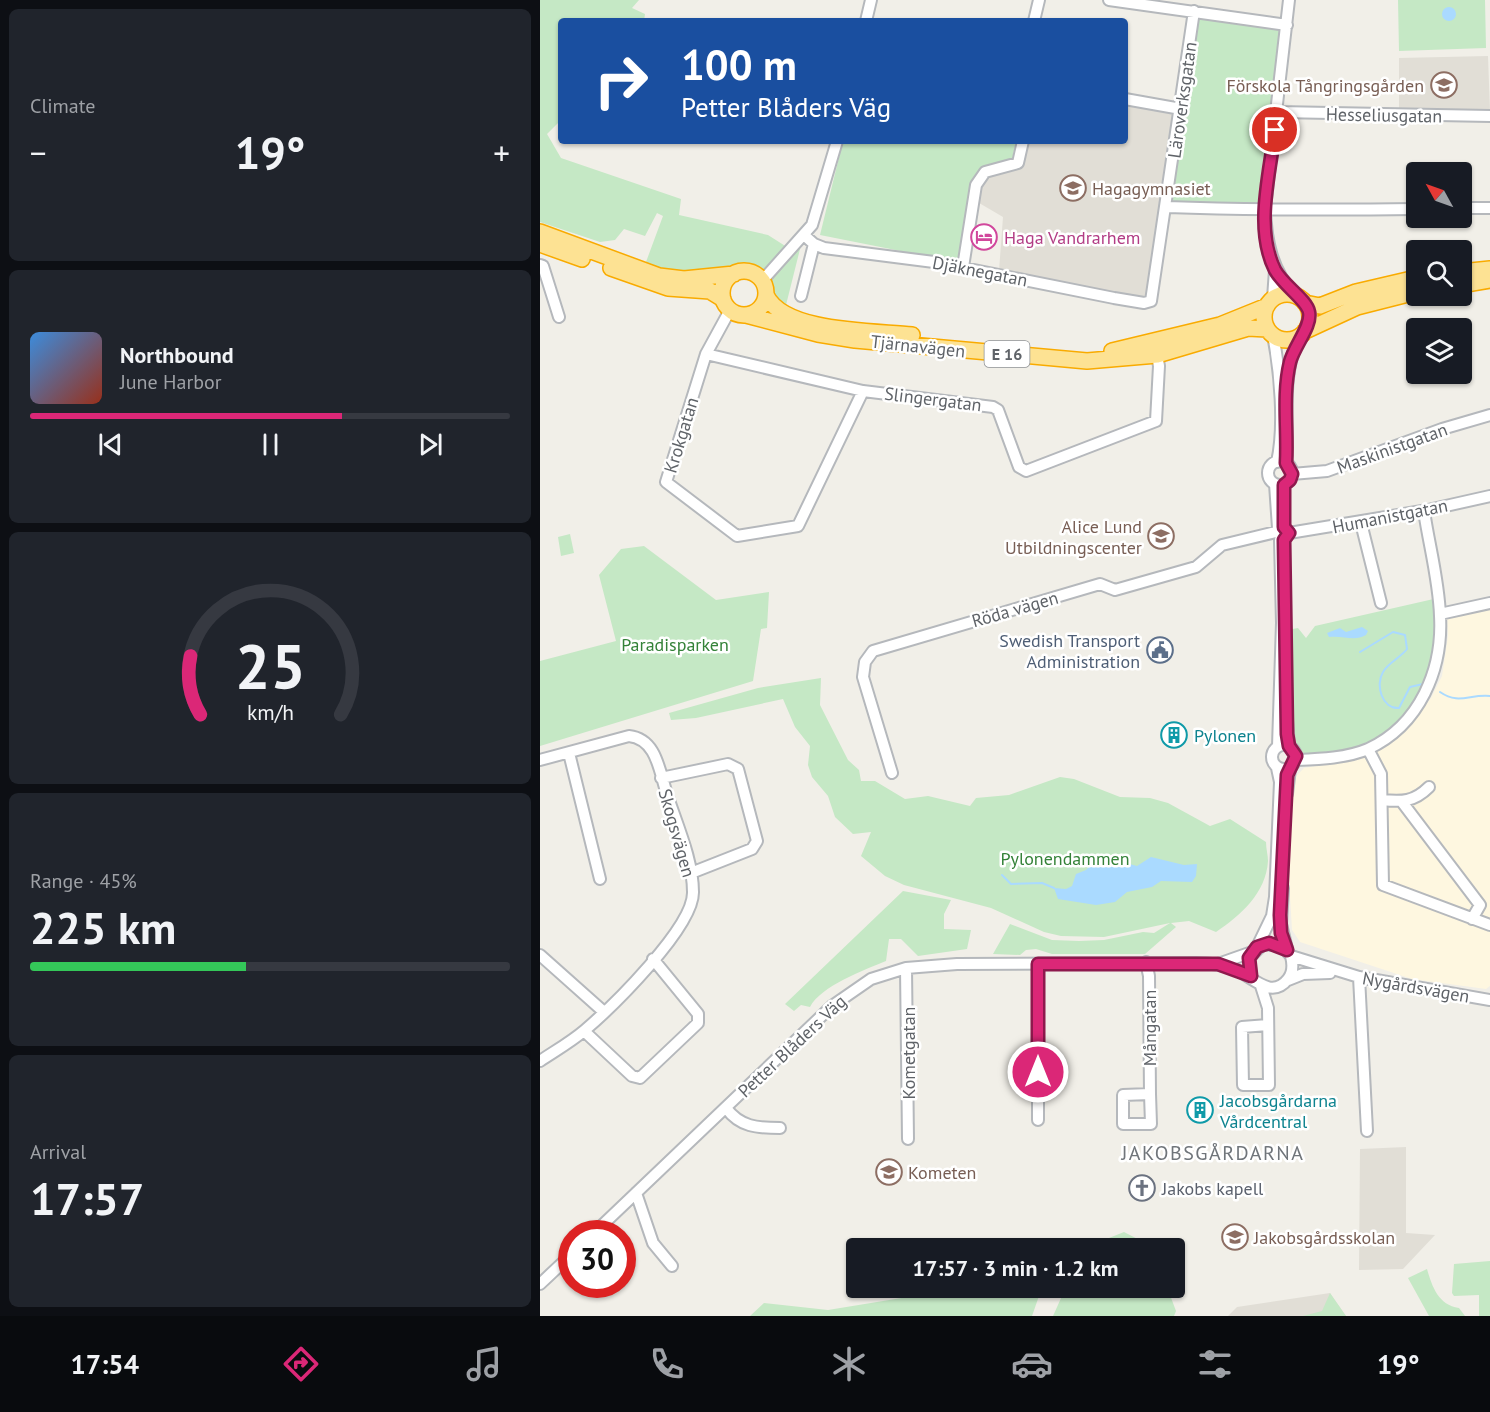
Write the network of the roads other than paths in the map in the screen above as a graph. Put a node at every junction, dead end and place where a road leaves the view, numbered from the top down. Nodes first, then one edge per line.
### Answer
1 (871, 0) edge
2 (1039, 0) edge
3 (1109, 0) edge
4 (1199, 0) edge
5 (1289, 0) edge
6 (1196, 11) junction
7 (867, 18) edge
8 (1035, 18) edge
9 (1287, 25) junction
10 (1128, 100) edge
11 (1181, 109) junction
12 (1278, 112) junction
13 (1490, 116) edge
14 (836, 144) edge
15 (1022, 144) edge
16 (1167, 207) junction
17 (1265, 208) junction
18 (1472, 208) edge
19 (1490, 208) edge
20 (1406, 209) edge
21 (540, 232) edge
22 (805, 236) junction
23 (540, 244) edge
24 (814, 244) junction
25 (540, 265) edge
26 (963, 267) junction
27 (1490, 268) edge
28 (1275, 270) junction
29 (1472, 270) edge
30 (734, 274) junction
31 (1406, 280) edge
32 (1490, 280) edge
33 (1472, 283) edge
34 (764, 288) junction
35 (1154, 295) joint
36 (1406, 295) edge
37 (801, 296) dead end
38 (1300, 299) junction
39 (1270, 302) junction
40 (726, 305) junction
41 (746, 315) junction
42 (559, 317) dead end
43 (1270, 332) junction
44 (1303, 333) junction
45 (705, 354) junction
46 (1157, 355) junction
47 (863, 391) junction
48 (1490, 416) edge
49 (1281, 462) junction
50 (1292, 474) junction
51 (1279, 484) junction
52 (1490, 495) edge
53 (1424, 511) junction
54 (1361, 523) junction
55 (1282, 533) junction
56 (1381, 603) dead end
57 (1490, 603) edge
58 (1440, 614) junction
59 (1283, 746) junction
60 (1368, 749) junction
61 (569, 753) junction
62 (540, 760) edge
63 (1293, 764) junction
64 (1277, 768) junction
65 (892, 773) dead end
66 (661, 778) junction
67 (1429, 787) dead end
68 (1382, 800) junction
69 (1402, 802) junction
70 (691, 873) junction
71 (600, 879) dead end
72 (1472, 919) junction
73 (1490, 925) edge
74 (1254, 950) junction
75 (1289, 953) junction
76 (540, 955) edge
77 (653, 959) junction
78 (1146, 963) junction
79 (1038, 964) junction
80 (1218, 964) junction
81 (906, 968) junction
82 (1342, 973) junction
83 (1251, 976) junction
84 (1359, 977) junction
85 (1284, 983) junction
86 (1261, 986) junction
87 (1490, 1000) edge
88 (1268, 1008) junction
89 (604, 1012) junction
90 (1268, 1025) junction
91 (584, 1031) junction
92 (540, 1061) edge
93 (1150, 1094) dead end
94 (726, 1108) junction
95 (1038, 1120) dead end
96 (780, 1128) dead end
97 (1367, 1131) dead end
98 (908, 1138) dead end
99 (636, 1193) junction
100 (608, 1220) edge
101 (672, 1266) dead end
102 (558, 1267) edge
103 (540, 1284) edge

1 - 7 street
2 - 8 street
3 - 6 street
4 - 6 street, Läroverksgatan
5 - 9 street
6 - 9 street
6 - 11 street, Läroverksgatan
9 - 12 street
10 - 11 street
11 - 16 street, Läroverksgatan
12 - 13 street, Hesseliusgatan
12 - 17 street
14 - 22 street
15 - 26 street
16 - 17 street
16 - 35 street, Läroverksgatan
17 - 20 street
17 - 28 street
18 - 19 street
21 - 30 highway, Tjärnavägen / E 16
22 - 24 street, Djäknegatan
22 - 34 street
23 - 40 highway, Tjärnavägen / E 16
24 - 26 street, Djäknegatan
24 - 37 street
25 - 42 street
26 - 35 street, Djäknegatan
27 - 29 highway
28 - 38 street
28 - 39 street
30 - 34 highway, Tjärnavägen / E 16
30 - 40 highway
31 - 38 highway
32 - 33 highway
34 - 39 highway, Tjärnavägen / E 16
34 - 41 highway
36 - 44 highway
38 - 39 highway
38 - 44 highway
39 - 43 highway
40 - 41 highway, Tjärnavägen / E 16
40 - 45 street, Krokgatan
41 - 46 highway, Tjärnavägen / E 16
43 - 44 highway
43 - 46 highway, Tjärnavägen / E 16
43 - 49 street
44 - 49 street
45 - 47 street, Slingergatan
45 - 47 street, Krokgatan
46 - 47 street, Slingergatan
48 - 50 street, Maskinistgatan
49 - 50 street
49 - 51 street
50 - 51 street
51 - 55 street
52 - 53 street, Humanistgatan
53 - 54 street, Humanistgatan
53 - 58 street
54 - 55 street, Humanistgatan
54 - 56 street
55 - 59 street
55 - 65 street, Röda vägen
57 - 58 street
58 - 60 street
59 - 63 street
59 - 64 street
60 - 63 street
60 - 68 street
61 - 62 street, Skogsvägen
61 - 66 street, Skogsvägen
61 - 71 street
63 - 64 street
63 - 75 street
64 - 74 street
66 - 70 street, Skogsvägen
66 - 70 street
67 - 69 street
68 - 69 street
68 - 72 street
69 - 72 street
70 - 77 street, Skogsvägen
72 - 73 street
74 - 75 street
74 - 80 street, Petter Blåders Väg
74 - 83 street
75 - 82 street, Nygårdsvägen
75 - 85 street
76 - 89 street
77 - 89 street, Skogsvägen
77 - 91 street
78 - 79 street, Petter Blåders Väg
78 - 80 street, Petter Blåders Väg
78 - 93 street, Mångatan
79 - 81 street, Petter Blåders Väg
79 - 95 street
80 - 83 street, Petter Blåders Väg
81 - 94 street, Petter Blåders Väg
81 - 98 street, Kometgatan
82 - 84 street, Nygårdsvägen
82 - 85 street, Nygårdsvägen
83 - 86 street
84 - 87 street, Nygårdsvägen
84 - 97 street
85 - 86 street
85 - 88 street
86 - 88 street
88 - 90 street
89 - 91 street, Skogsvägen
90 - 90 street
91 - 92 street, Skogsvägen
94 - 96 street
94 - 99 street, Petter Blåders Väg
99 - 100 street, Petter Blåders Väg
99 - 101 street
102 - 103 street

